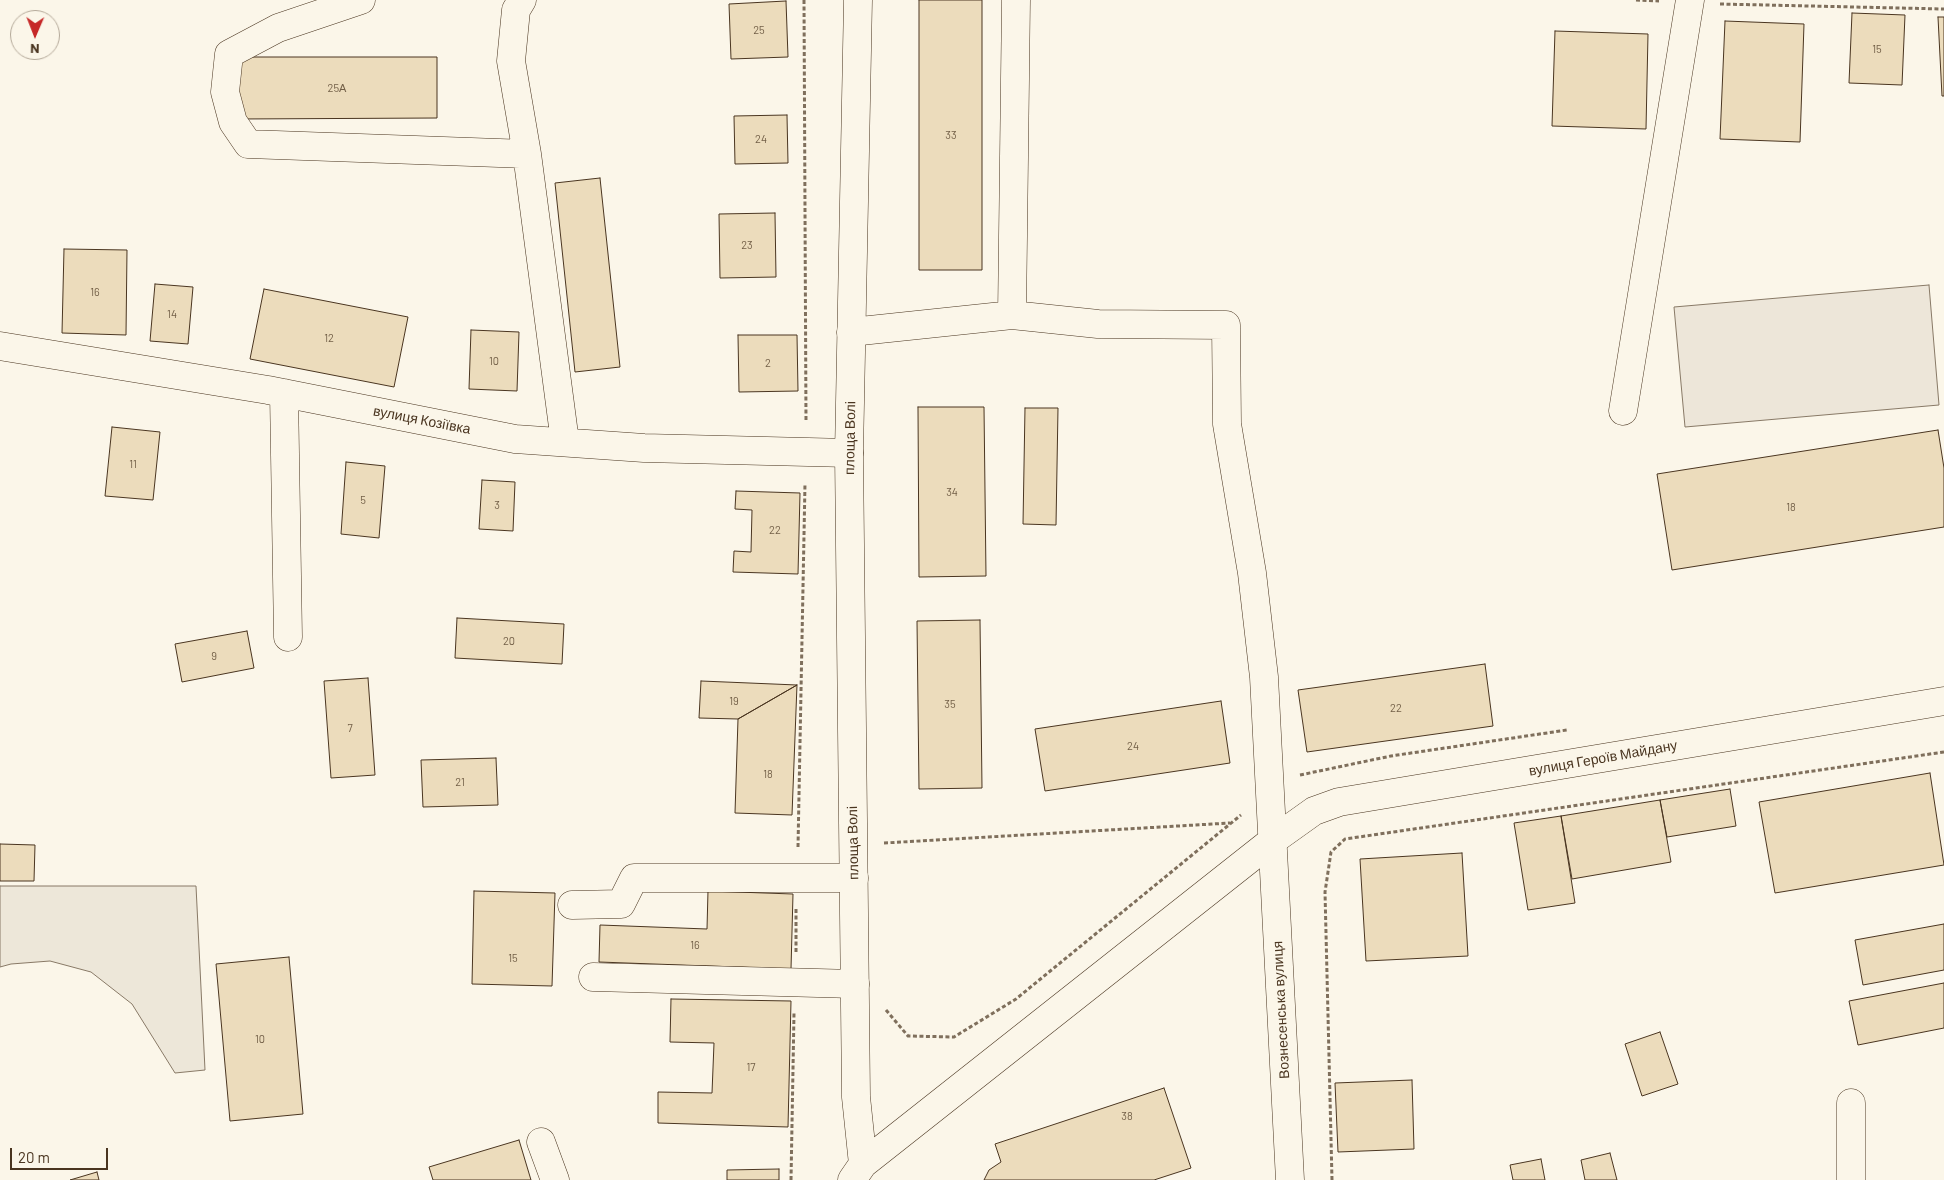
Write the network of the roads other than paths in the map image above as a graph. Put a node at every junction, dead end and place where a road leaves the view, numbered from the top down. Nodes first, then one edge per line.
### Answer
1 (361, 0) edge
2 (522, 0) edge
3 (858, 0) edge
4 (1016, 0) edge
5 (1690, 2) edge
6 (527, 154) junction
7 (1012, 314) junction
8 (851, 332) junction
9 (0, 346) edge
10 (284, 393) junction
11 (1623, 411) dead end
12 (565, 442) junction
13 (849, 453) junction
14 (288, 637) dead end
15 (1944, 701) edge
16 (1272, 841) junction
17 (854, 878) junction
18 (572, 905) dead end
19 (593, 977) dead end
20 (855, 984) junction
21 (1851, 1104) dead end
22 (542, 1142) dead end
23 (860, 1175) edge
24 (555, 1180) edge
25 (1290, 1180) edge
26 (1850, 1180) edge

1 - 6 main road
2 - 6 main road
3 - 8 main road, площа Волі
4 - 7 main road
5 - 11 main road
6 - 12 main road
7 - 8 main road
7 - 16 main road, Вознесенська вулиця
8 - 13 main road, площа Волі
9 - 10 main road, вулиця Козіївка
10 - 12 main road, вулиця Козіївка
10 - 14 main road
12 - 13 main road, вулиця Козіївка
13 - 17 main road, площа Волі
15 - 16 main road, вулиця Героїв Майдану
16 - 23 main road, площа Волі
16 - 25 main road, Вознесенська вулиця
17 - 18 main road
17 - 20 main road, площа Волі
19 - 20 main road
20 - 23 main road, площа Волі
21 - 26 main road
22 - 24 main road

